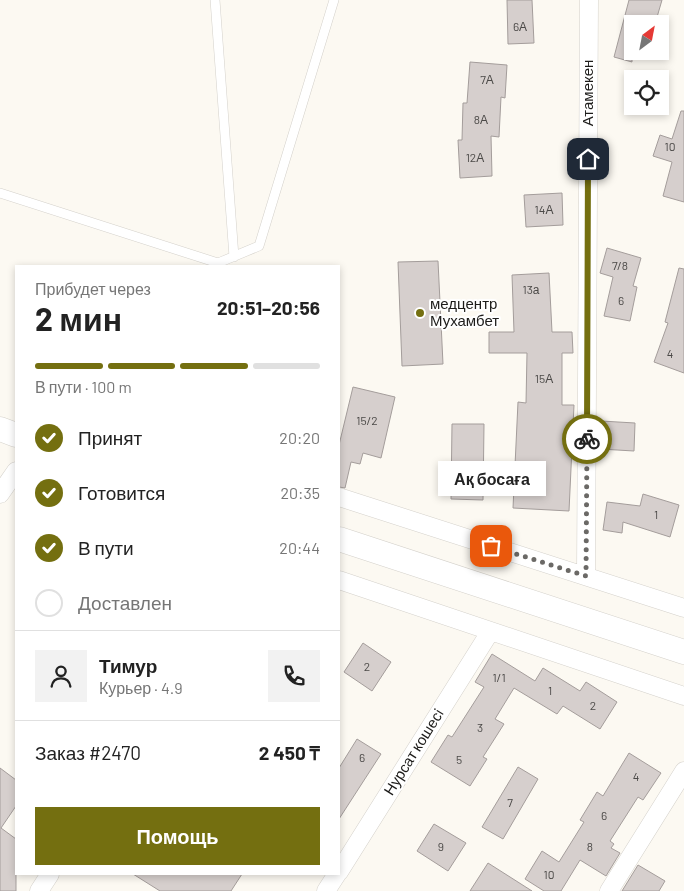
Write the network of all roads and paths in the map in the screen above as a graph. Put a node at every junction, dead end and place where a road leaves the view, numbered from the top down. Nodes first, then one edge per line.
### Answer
1 (215, 0) edge
2 (334, 0) edge
3 (589, 0) edge
4 (0, 193) edge
5 (234, 257) junction
6 (0, 429) edge
7 (15, 434) edge
8 (15, 472) edge
9 (0, 494) edge
10 (340, 497) edge
11 (340, 540) edge
12 (586, 576) junction
13 (340, 580) edge
14 (684, 608) edge
15 (490, 632) junction
16 (684, 652) edge
17 (684, 696) edge
18 (684, 771) edge
19 (340, 870) edge
20 (49, 875) edge
21 (337, 875) edge
22 (39, 891) edge
23 (326, 891) edge
24 (609, 891) edge

1 - 5 lane
2 - 5 lane
3 - 12 street, Атамекен
4 - 5 lane
6 - 7 main road
8 - 9 street
10 - 12 street
11 - 16 main road
12 - 14 street
13 - 15 street
15 - 17 street
15 - 19 street, Нурсат кошесi
18 - 24 street
20 - 22 street
21 - 23 street, Нурсат кошесi

